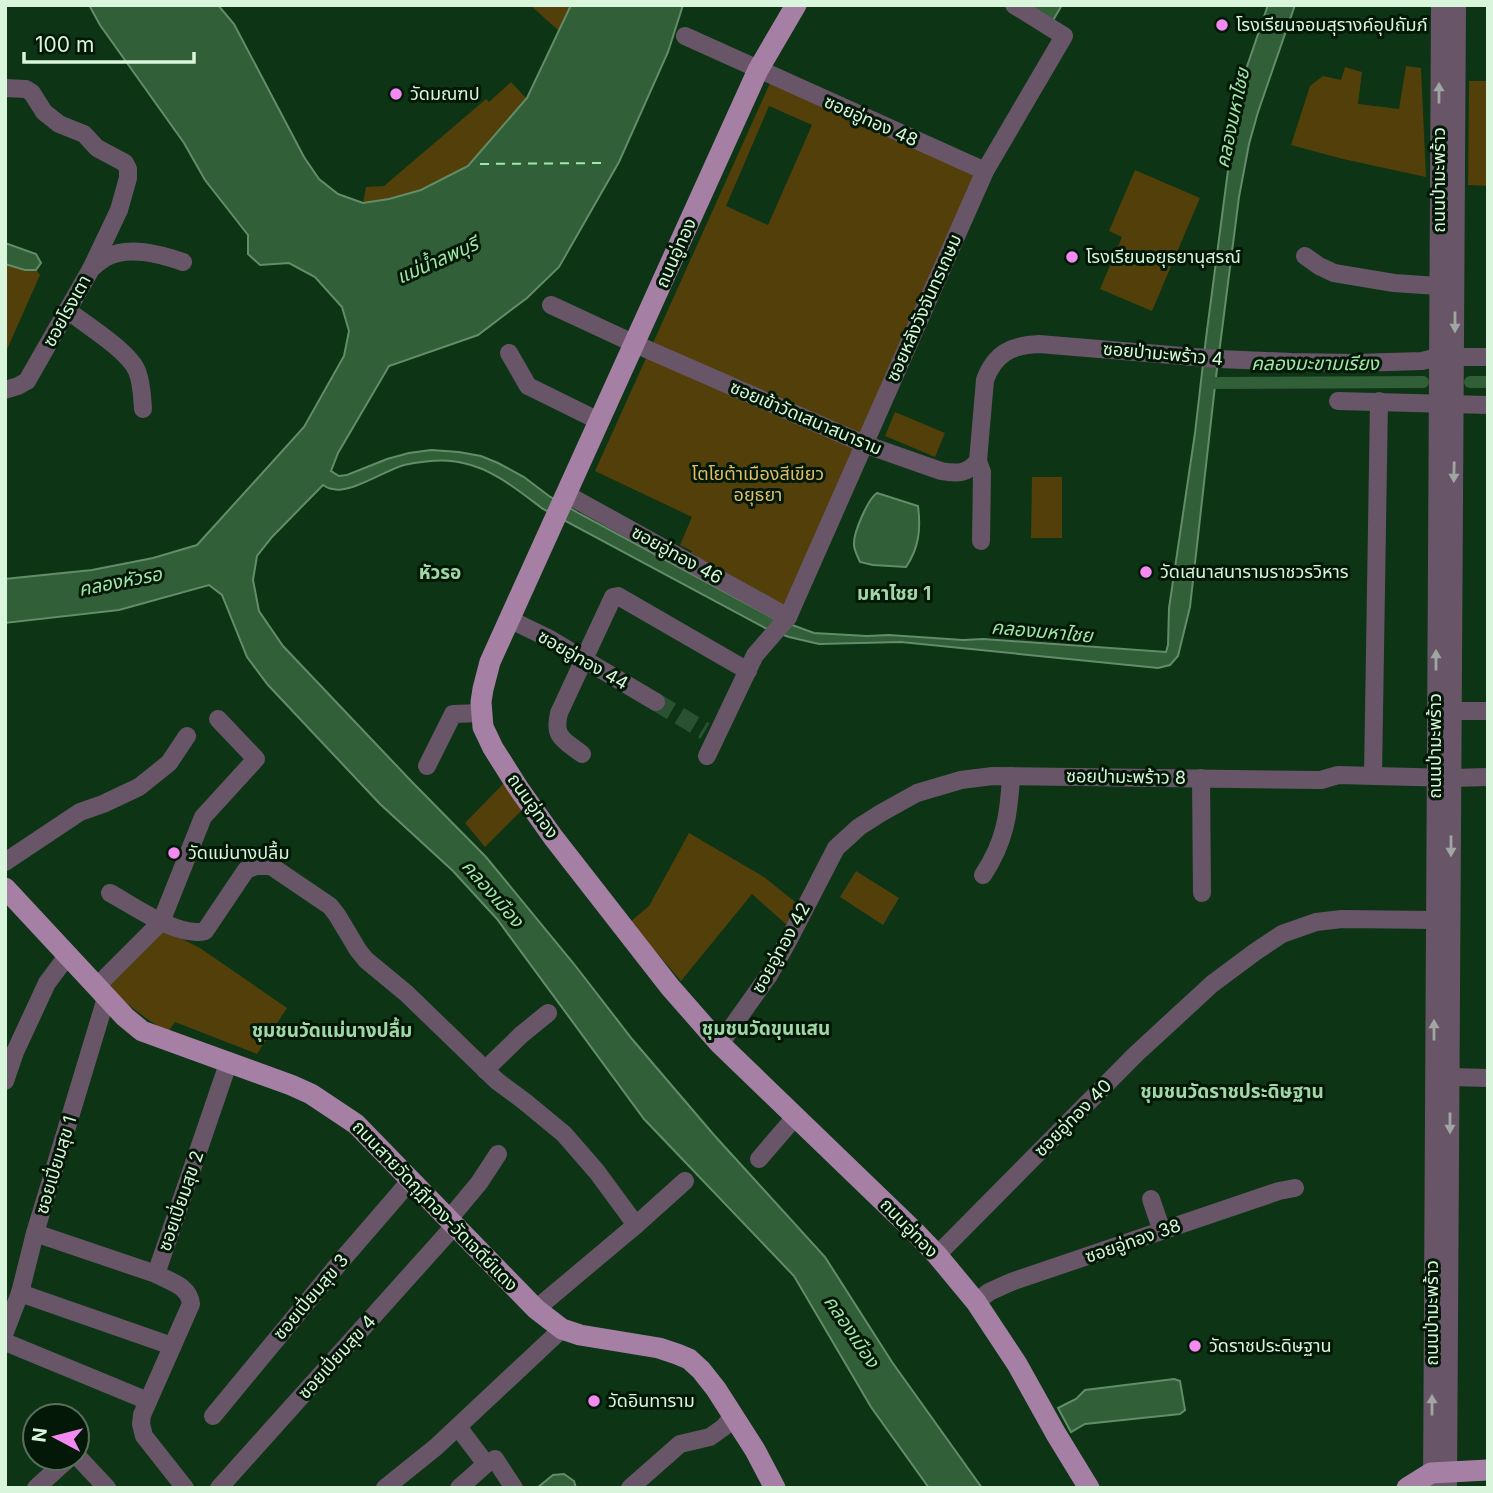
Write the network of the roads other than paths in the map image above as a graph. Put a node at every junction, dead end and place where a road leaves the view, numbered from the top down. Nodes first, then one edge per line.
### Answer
1 (796, 5) edge
2 (1014, 5) edge
3 (1440, 5) edge
4 (1457, 5) edge
5 (685, 36) dead end
6 (758, 70) junction
7 (5, 88) edge
8 (985, 172) junction
9 (1448, 175) junction
10 (1305, 256) dead end
11 (183, 262) dead end
12 (91, 268) junction
13 (1438, 286) junction
14 (551, 305) dead end
15 (67, 310) junction
16 (635, 344) junction
17 (509, 353) dead end
18 (1446, 357) junction
19 (1488, 357) edge
20 (5, 390) edge
21 (1338, 401) dead end
22 (1379, 401) junction
23 (1446, 404) junction
24 (1488, 405) edge
25 (143, 409) dead end
26 (599, 421) junction
27 (864, 444) junction
28 (978, 461) junction
29 (561, 504) junction
30 (981, 541) dead end
31 (509, 619) junction
32 (786, 619) junction
33 (583, 659) junction
34 (748, 671) junction
35 (656, 702) tunnel mouth
36 (1488, 711) edge
37 (1452, 712) junction
38 (481, 713) junction
39 (218, 719) dead end
40 (187, 736) dead end
41 (582, 754) dead end
42 (707, 756) dead end
43 (426, 766) dead end
44 (1011, 776) junction
45 (1373, 776) junction
46 (1488, 777) edge
47 (1201, 778) junction
48 (1443, 778) junction
49 (836, 848) joint
50 (5, 862) edge
51 (983, 875) dead end
52 (5, 888) edge
53 (110, 893) dead end
54 (1202, 893) dead end
55 (1434, 920) junction
56 (161, 922) junction
57 (68, 955) junction
58 (101, 993) junction
59 (548, 1013) dead end
60 (720, 1044) junction
61 (229, 1061) junction
62 (485, 1070) junction
63 (1450, 1077) junction
64 (1488, 1078) edge
65 (5, 1081) edge
66 (796, 1116) junction
67 (498, 1154) dead end
68 (759, 1159) dead end
69 (411, 1180) junction
70 (685, 1181) dead end
71 (1295, 1188) dead end
72 (1151, 1199) dead end
73 (452, 1222) junction
74 (636, 1225) junction
75 (1162, 1231) junction
76 (35, 1233) junction
77 (937, 1255) junction
78 (156, 1274) junction
79 (20, 1293) junction
80 (975, 1302) junction
81 (536, 1309) junction
82 (562, 1329) junction
83 (5, 1332) edge
84 (5, 1342) edge
85 (172, 1346) junction
86 (148, 1401) junction
87 (213, 1416) dead end
88 (733, 1416) junction
89 (458, 1427) junction
90 (486, 1464) junction
91 (1488, 1470) edge
92 (91, 1471) edge
93 (54, 1472) edge
94 (1440, 1480) edge
95 (36, 1488) edge
96 (107, 1488) edge
97 (185, 1488) edge
98 (219, 1488) edge
99 (385, 1488) edge
100 (459, 1488) edge
101 (514, 1488) edge
102 (630, 1488) edge
103 (775, 1488) edge
104 (1090, 1488) edge
105 (1408, 1488) edge

1 - 6 main road, ถนนอู่ทอง
2 - 8 street, ซอยหลังวังจันทรเกษม
9 -> 3 street, ถนนป่ามะพร้าว
4 - 9 street, ถนนป่ามะพร้าว
5 - 6 street, ซอยอู่ทอง 48
6 - 8 street, ซอยอู่ทอง 48
6 - 16 main road, ถนนอู่ทอง
7 - 12 street
8 - 27 street, ซอยหลังวังจันทรเกษม
9 - 13 street, ถนนป่ามะพร้าว
9 -> 18 street, ถนนป่ามะพร้าว
10 - 13 street
11 - 12 street, ซอยโรงเตา
12 - 15 street, ซอยโรงเตา
13 - 18 street, ถนนป่ามะพร้าว
14 - 16 street, ซอยเข้าวัดเสนาสนาราม
15 - 20 street, ซอยโรงเตา
15 - 25 street
16 - 26 main road, ถนนอู่ทอง
16 - 27 street, ซอยเข้าวัดเสนาสนาราม
17 - 26 street
18 - 19 street, ซอยป่ามะพร้าว 4
18 - 23 street, ถนนป่ามะพร้าว
18 - 28 street, ซอยป่ามะพร้าว 4
21 - 22 street
22 - 23 street
22 - 45 street
23 - 24 street
23 -> 37 street, ถนนป่ามะพร้าว
48 -> 23 street, ถนนป่ามะพร้าว
26 - 29 main road, ถนนอู่ทอง
27 - 28 street, ซอยเข้าวัดเสนาสนาราม
27 - 32 street, ซอยหลังวังจันทรเกษม
28 - 30 street, ซอยป่ามะพร้าว 4
29 - 31 main road, ถนนอู่ทอง
29 - 32 street, ซอยอู่ทอง 46
31 - 33 street, ซอยอู่ทอง 44
31 - 38 main road, ถนนอู่ทอง
32 - 34 street, ซอยหลังวังจันทรเกษม
33 - 34 street
33 - 35 street, ซอยอู่ทอง 44
33 - 41 street
34 - 42 street, ซอยหลังวังจันทรเกษม
36 - 37 street
37 - 48 street, ถนนป่ามะพร้าว
38 - 43 street
38 - 60 main road, ถนนอู่ทอง
39 - 56 street
40 - 50 street
44 - 47 street, ซอยป่ามะพร้าว 8
44 - 49 street, ซอยป่ามะพร้าว 8
44 - 51 street
45 - 47 street, ซอยป่ามะพร้าว 8
45 - 48 street, ซอยป่ามะพร้าว 8
46 - 48 street, ซอยป่ามะพร้าว 8
47 - 54 street
48 - 55 street, ถนนป่ามะพร้าว
48 -> 63 street, ถนนป่ามะพร้าว
49 - 60 street, ซอยอู่ทอง 42
52 - 57 main road, ถนนสายวัดกุฎีทอง-วัดเจดีย์แดง
53 - 56 street
55 - 77 street, ซอยอู่ทอง 40
94 -> 55 street, ถนนป่ามะพร้าว
56 - 58 street
56 - 62 street
57 - 58 main road, ถนนสายวัดกุฎีทอง-วัดเจดีย์แดง
57 - 65 street
58 - 61 main road, ถนนสายวัดกุฎีทอง-วัดเจดีย์แดง
58 - 76 street, ซอยเปี่ยมสุข 1
59 - 62 street
60 - 66 main road, ถนนอู่ทอง
61 - 69 main road, ถนนสายวัดกุฎีทอง-วัดเจดีย์แดง
61 - 78 street, ซอยเปี่ยมสุข 2
62 - 74 street
63 - 64 street
63 -> 94 street, ถนนป่ามะพร้าว
66 - 68 street
66 - 77 main road, ถนนอู่ทอง
67 - 73 street, ซอยเปี่ยมสุข 4
69 - 73 main road, ถนนสายวัดกุฎีทอง-วัดเจดีย์แดง
69 - 87 street, ซอยเปี่ยมสุข 3
70 - 74 street
71 - 75 street, ซอยอู่ทอง 38
72 - 75 street
73 - 81 main road, ถนนสายวัดกุฎีทอง-วัดเจดีย์แดง
73 - 98 street, ซอยเปี่ยมสุข 4
74 - 81 street
75 - 80 street, ซอยอู่ทอง 38
76 - 78 street
76 - 79 street, ซอยเปี่ยมสุข 1
77 - 80 main road, ถนนอู่ทอง
78 - 85 street, ซอยเปี่ยมสุข 2
79 - 83 street, ซอยเปี่ยมสุข 1
79 - 85 street
80 - 104 main road, ถนนอู่ทอง
81 - 82 main road, ถนนสายวัดกุฎีทอง-วัดเจดีย์แดง
82 - 88 main road, ถนนสายวัดกุฎีทอง-วัดเจดีย์แดง
82 - 89 street
84 - 86 street
85 - 86 street, ซอยเปี่ยมสุข 2
86 - 97 street, ซอยเปี่ยมสุข 2
88 - 102 street
88 - 103 main road, ถนนสายวัดกุฎีทอง-วัดเจดีย์แดง
89 - 90 street
89 - 99 street
90 - 100 street
90 - 101 street
91 - 94 main road
92 - 96 street
93 - 95 street
94 - 105 main road

